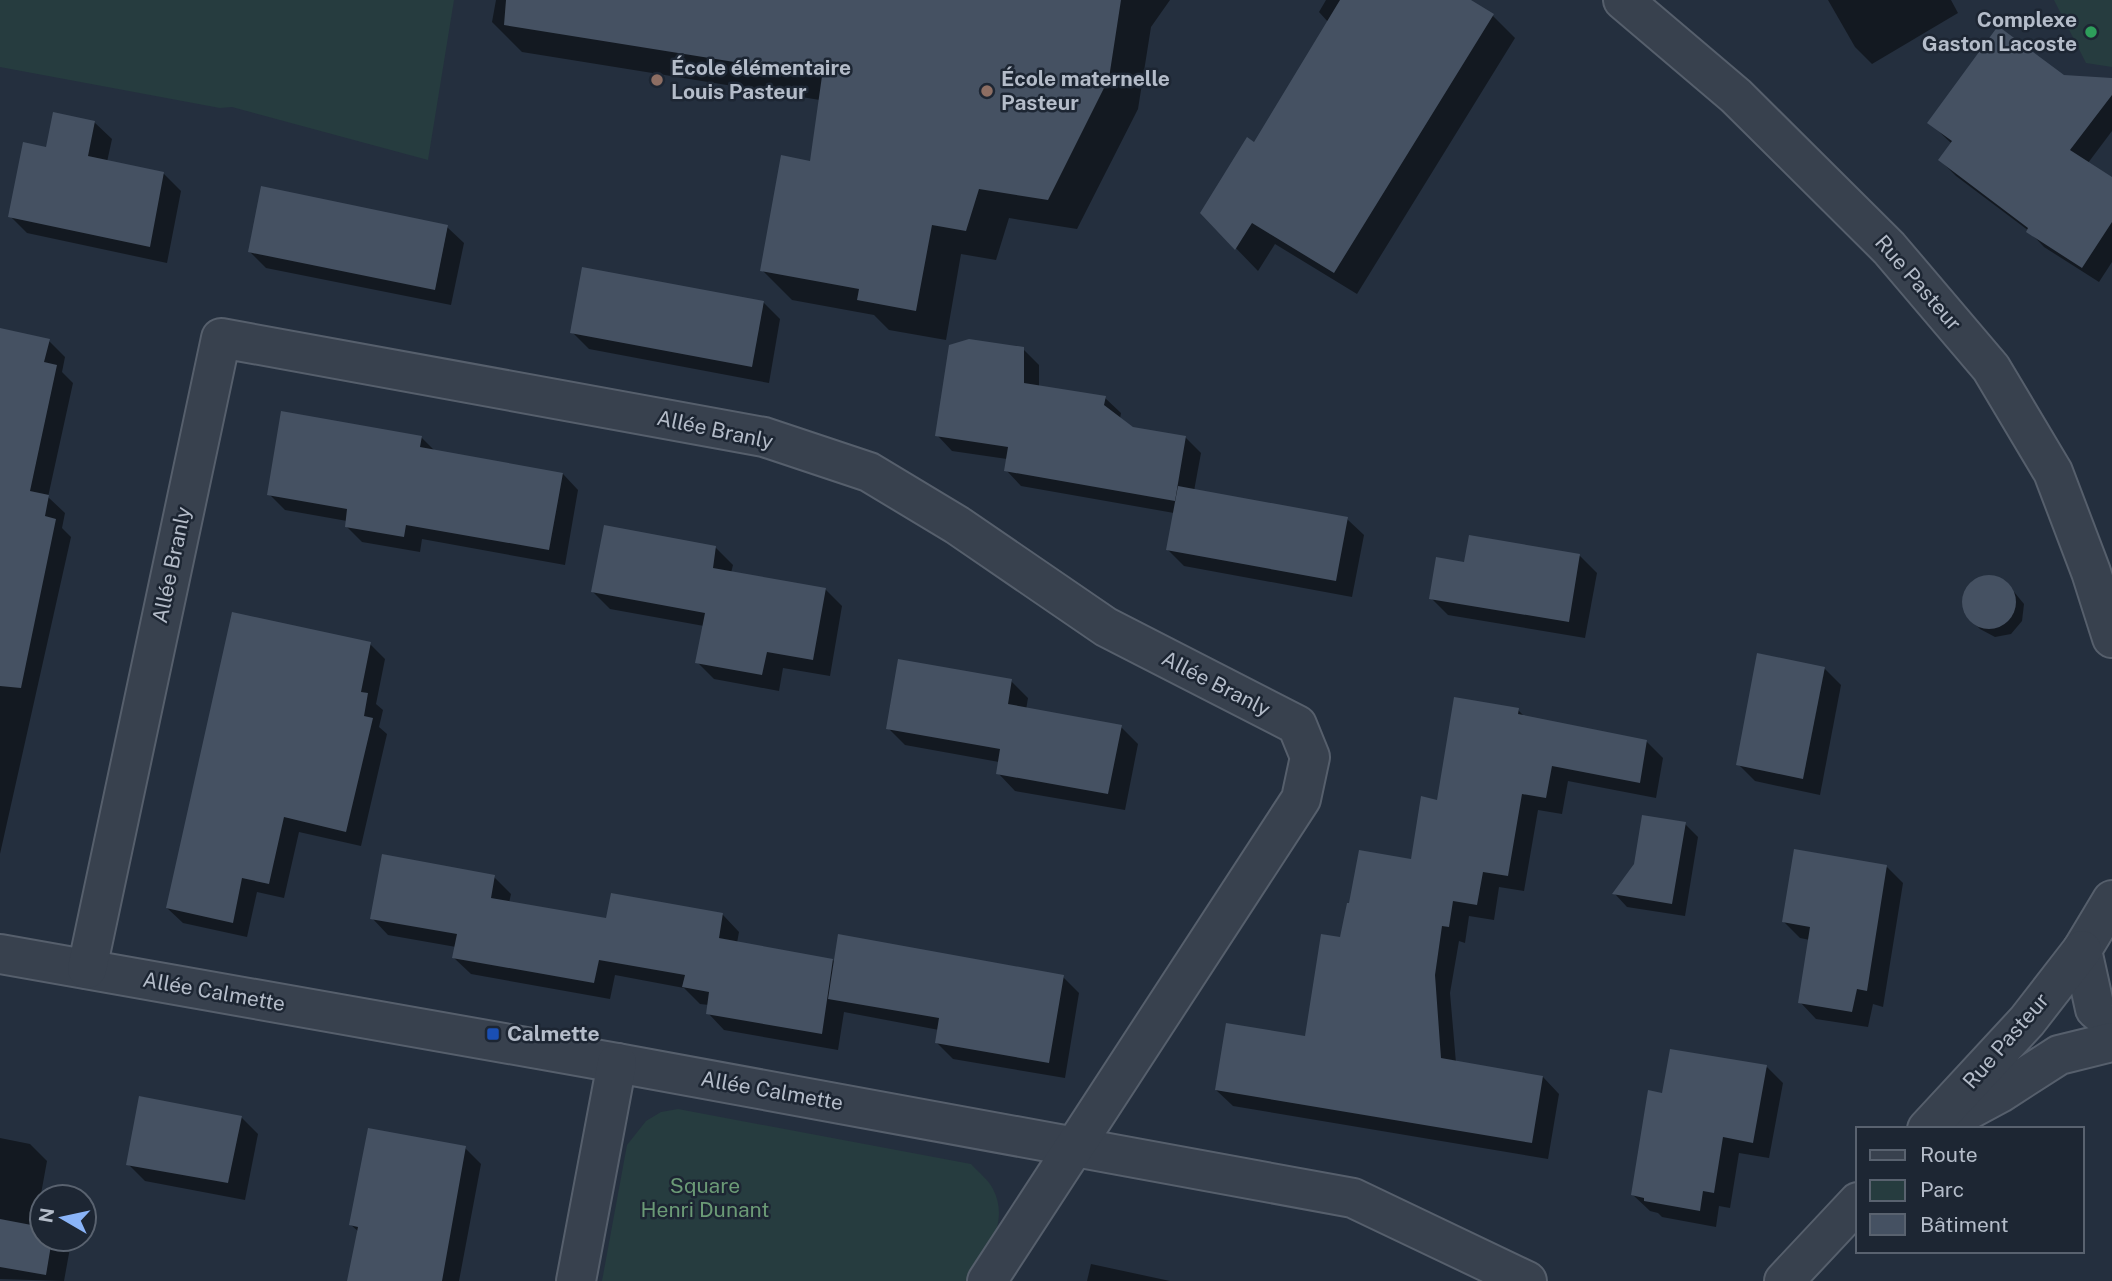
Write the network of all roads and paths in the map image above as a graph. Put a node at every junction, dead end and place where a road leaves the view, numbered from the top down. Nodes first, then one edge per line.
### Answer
1 (1623, 0) edge
2 (2112, 638) edge
3 (2112, 900) edge
4 (2082, 950) junction
5 (0, 954) edge
6 (87, 969) junction
7 (2112, 1023) edge
8 (2112, 1042) edge
9 (617, 1063) junction
10 (1929, 1127) edge
11 (1937, 1127) edge
12 (1076, 1146) junction
13 (1856, 1204) edge
14 (576, 1281) edge
15 (987, 1281) edge
16 (1527, 1281) edge
17 (1784, 1281) edge

1 - 2 street, Rue Pasteur
3 - 4 street, Rue Pasteur
4 - 7 street
4 - 10 street, Rue Pasteur
5 - 6 street, Allée Calmette
6 - 9 street, Allée Calmette
6 - 12 street, Allée Branly
8 - 11 street, Rue Pasteur
9 - 12 street, Allée Calmette
9 - 14 street
12 - 15 street
12 - 16 street, Allée Calmette
13 - 17 street

